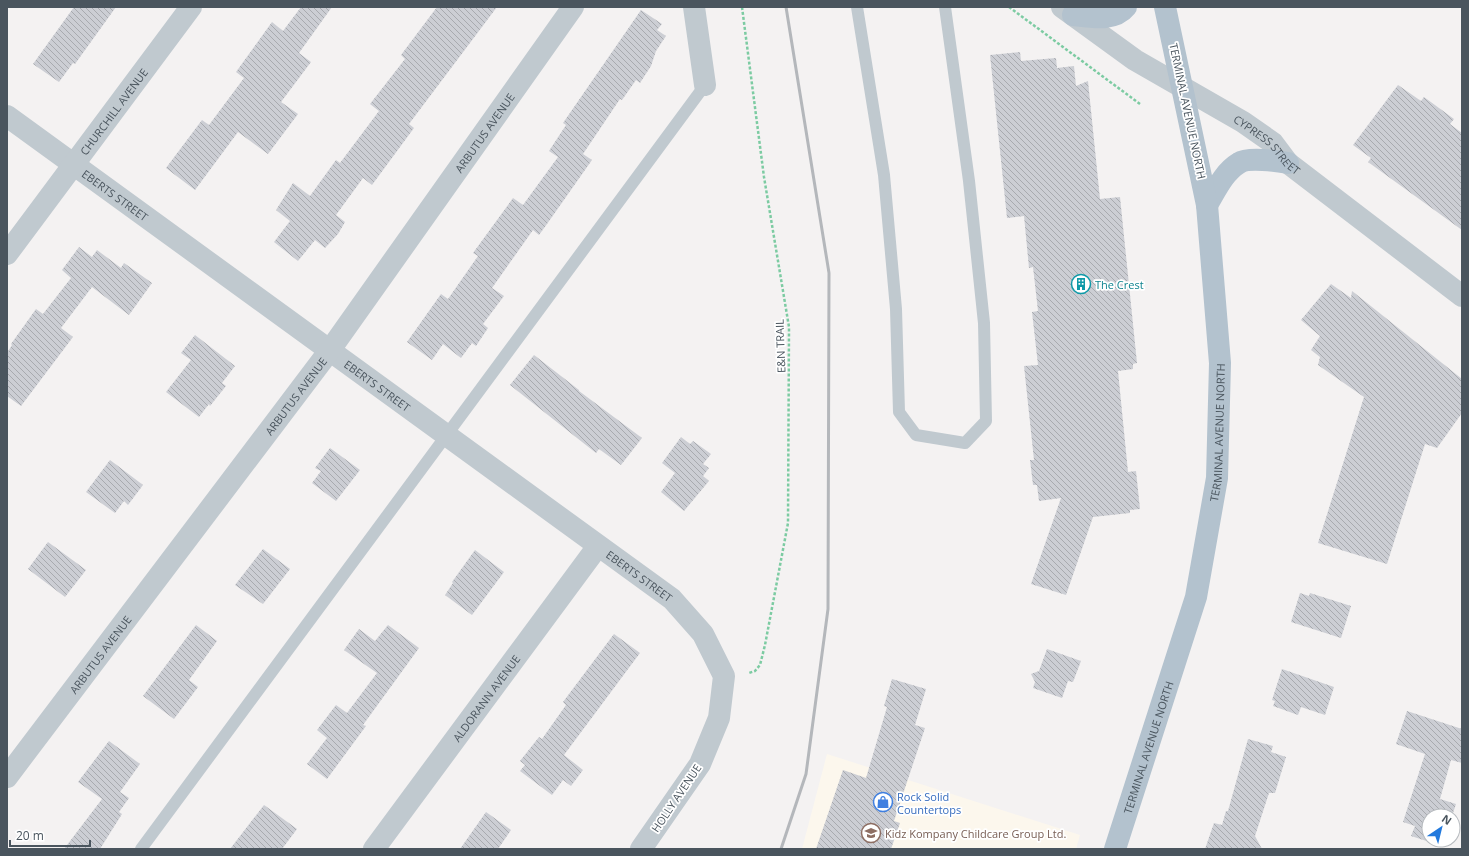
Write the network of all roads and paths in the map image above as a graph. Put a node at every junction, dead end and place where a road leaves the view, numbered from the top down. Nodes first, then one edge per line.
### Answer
1 (191, 7) edge
2 (573, 7) edge
3 (694, 7) edge
4 (742, 7) edge
5 (857, 7) edge
6 (945, 7) edge
7 (1009, 7) edge
8 (1126, 7) edge
9 (1165, 7) edge
10 (1068, 11) edge
11 (705, 85) joint
12 (1182, 87) junction
13 (1140, 104) dead end
14 (7, 116) edge
15 (1288, 162) junction
16 (74, 164) junction
17 (1208, 205) junction
18 (7, 254) edge
19 (1462, 296) edge
20 (330, 350) junction
21 (446, 435) junction
22 (598, 546) junction
23 (734, 676) junction
24 (7, 777) edge
25 (141, 849) edge
26 (374, 849) edge
27 (641, 849) edge
28 (1115, 849) edge

1 - 16 street, CHURCHILL AVENUE
2 - 20 street, ARBUTUS AVENUE
3 - 11 street
4 - 23 path, E&N TRAIL
5 - 6 lane
7 - 13 path
8 - 10 main road
9 - 12 main road, TERMINAL AVENUE NORTH
10 - 12 street, CYPRESS STREET
11 - 21 lane
12 - 15 street, CYPRESS STREET
12 - 17 main road, TERMINAL AVENUE NORTH
14 - 16 street, EBERTS STREET
15 - 17 main road
15 - 19 street, CYPRESS STREET
16 - 18 street, CHURCHILL AVENUE
16 - 20 street, EBERTS STREET
17 - 28 main road, TERMINAL AVENUE NORTH
20 - 21 street, EBERTS STREET
20 - 24 street, ARBUTUS AVENUE
21 - 22 street, EBERTS STREET
21 - 25 lane
22 - 23 street, EBERTS STREET
22 - 26 street, ALDORANN AVENUE
23 - 27 street, HOLLY AVENUE

